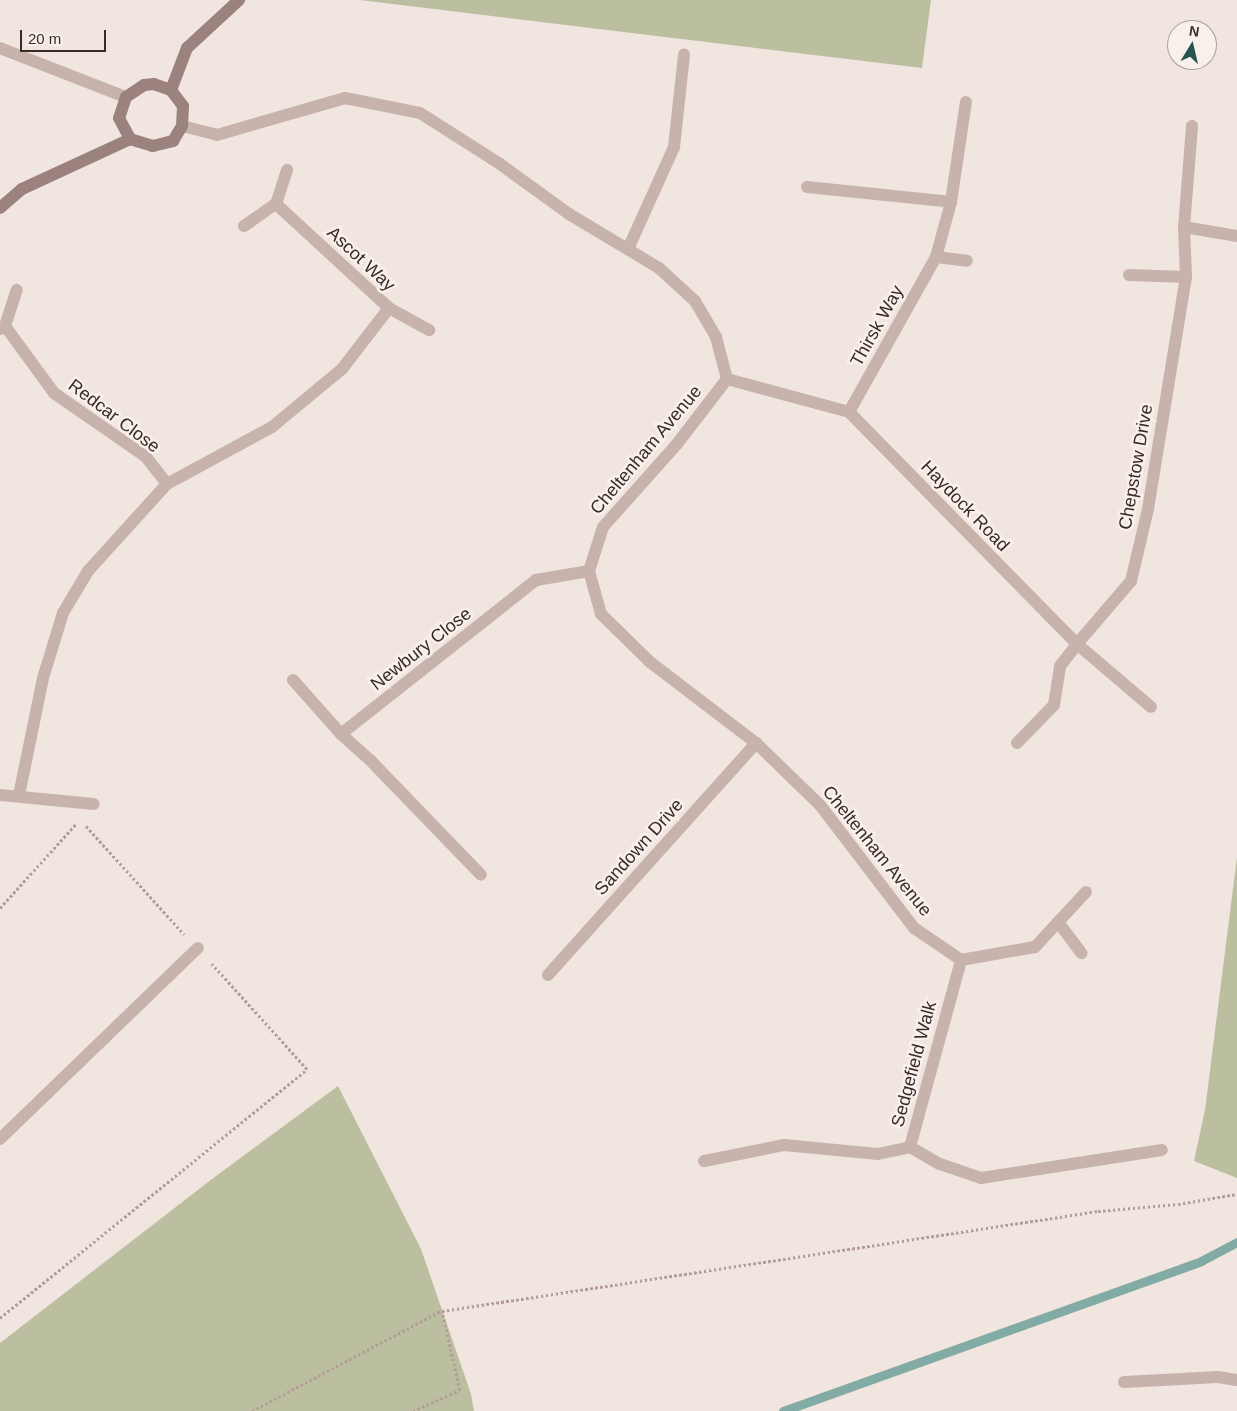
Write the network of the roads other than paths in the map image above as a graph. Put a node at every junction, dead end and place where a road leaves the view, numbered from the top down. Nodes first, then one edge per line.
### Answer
1 (239, 0) edge
2 (0, 48) edge
3 (684, 55) dead end
4 (171, 90) junction
5 (126, 97) junction
6 (966, 102) dead end
7 (182, 126) junction
8 (1192, 126) dead end
9 (130, 139) junction
10 (287, 170) dead end
11 (807, 187) dead end
12 (951, 202) junction
13 (276, 204) junction
14 (0, 208) edge
15 (244, 226) dead end
16 (1184, 227) junction
17 (1237, 236) edge
18 (628, 249) junction
19 (936, 257) junction
20 (967, 262) dead end
21 (1129, 275) dead end
22 (1186, 277) junction
23 (17, 290) dead end
24 (388, 308) junction
25 (2, 327) edge
26 (429, 330) dead end
27 (727, 379) junction
28 (849, 412) junction
29 (167, 484) junction
30 (589, 571) junction
31 (1077, 644) junction
32 (293, 680) dead end
33 (1152, 707) dead end
34 (342, 734) junction
35 (756, 743) junction
36 (1017, 743) dead end
37 (0, 794) edge
38 (19, 796) junction
39 (94, 804) dead end
40 (481, 875) dead end
41 (1086, 892) dead end
42 (1058, 922) junction
43 (198, 948) road end
44 (1081, 953) dead end
45 (961, 960) junction
46 (548, 975) dead end
47 (0, 1139) edge
48 (910, 1147) junction
49 (1162, 1150) dead end
50 (704, 1161) dead end
51 (1237, 1380) edge
52 (1124, 1382) dead end

1 - 4 street
2 - 5 street
3 - 18 street
4 - 5 street
4 - 7 street
5 - 9 street
6 - 12 street, Thirsk Way
7 - 9 street
7 - 18 street, Cheltenham Avenue
8 - 16 street, Chepstow Drive
9 - 14 street
10 - 13 street
11 - 12 street
12 - 19 street, Thirsk Way
13 - 15 street
13 - 24 street, Ascot Way
16 - 17 street
16 - 22 street, Chepstow Drive
18 - 27 street, Cheltenham Avenue
19 - 20 street
19 - 28 street, Thirsk Way
21 - 22 street
22 - 31 street, Chepstow Drive
23 - 25 street, Redcar Close
24 - 26 street, Ascot Way
24 - 29 street
25 - 29 street, Redcar Close
27 - 28 street
27 - 30 street, Cheltenham Avenue
28 - 31 street, Haydock Road
29 - 38 street
30 - 34 street, Newbury Close
30 - 35 street, Cheltenham Avenue
31 - 33 street, Haydock Road
31 - 36 street, Chepstow Drive
32 - 34 street
34 - 40 street
35 - 45 street, Cheltenham Avenue
35 - 46 street, Sandown Drive
37 - 38 street
38 - 39 street
41 - 42 street
42 - 44 street
42 - 45 street
43 - 47 street
45 - 48 street, Sedgefield Walk
48 - 49 street
48 - 50 street, Sedgefield Walk
51 - 52 street

